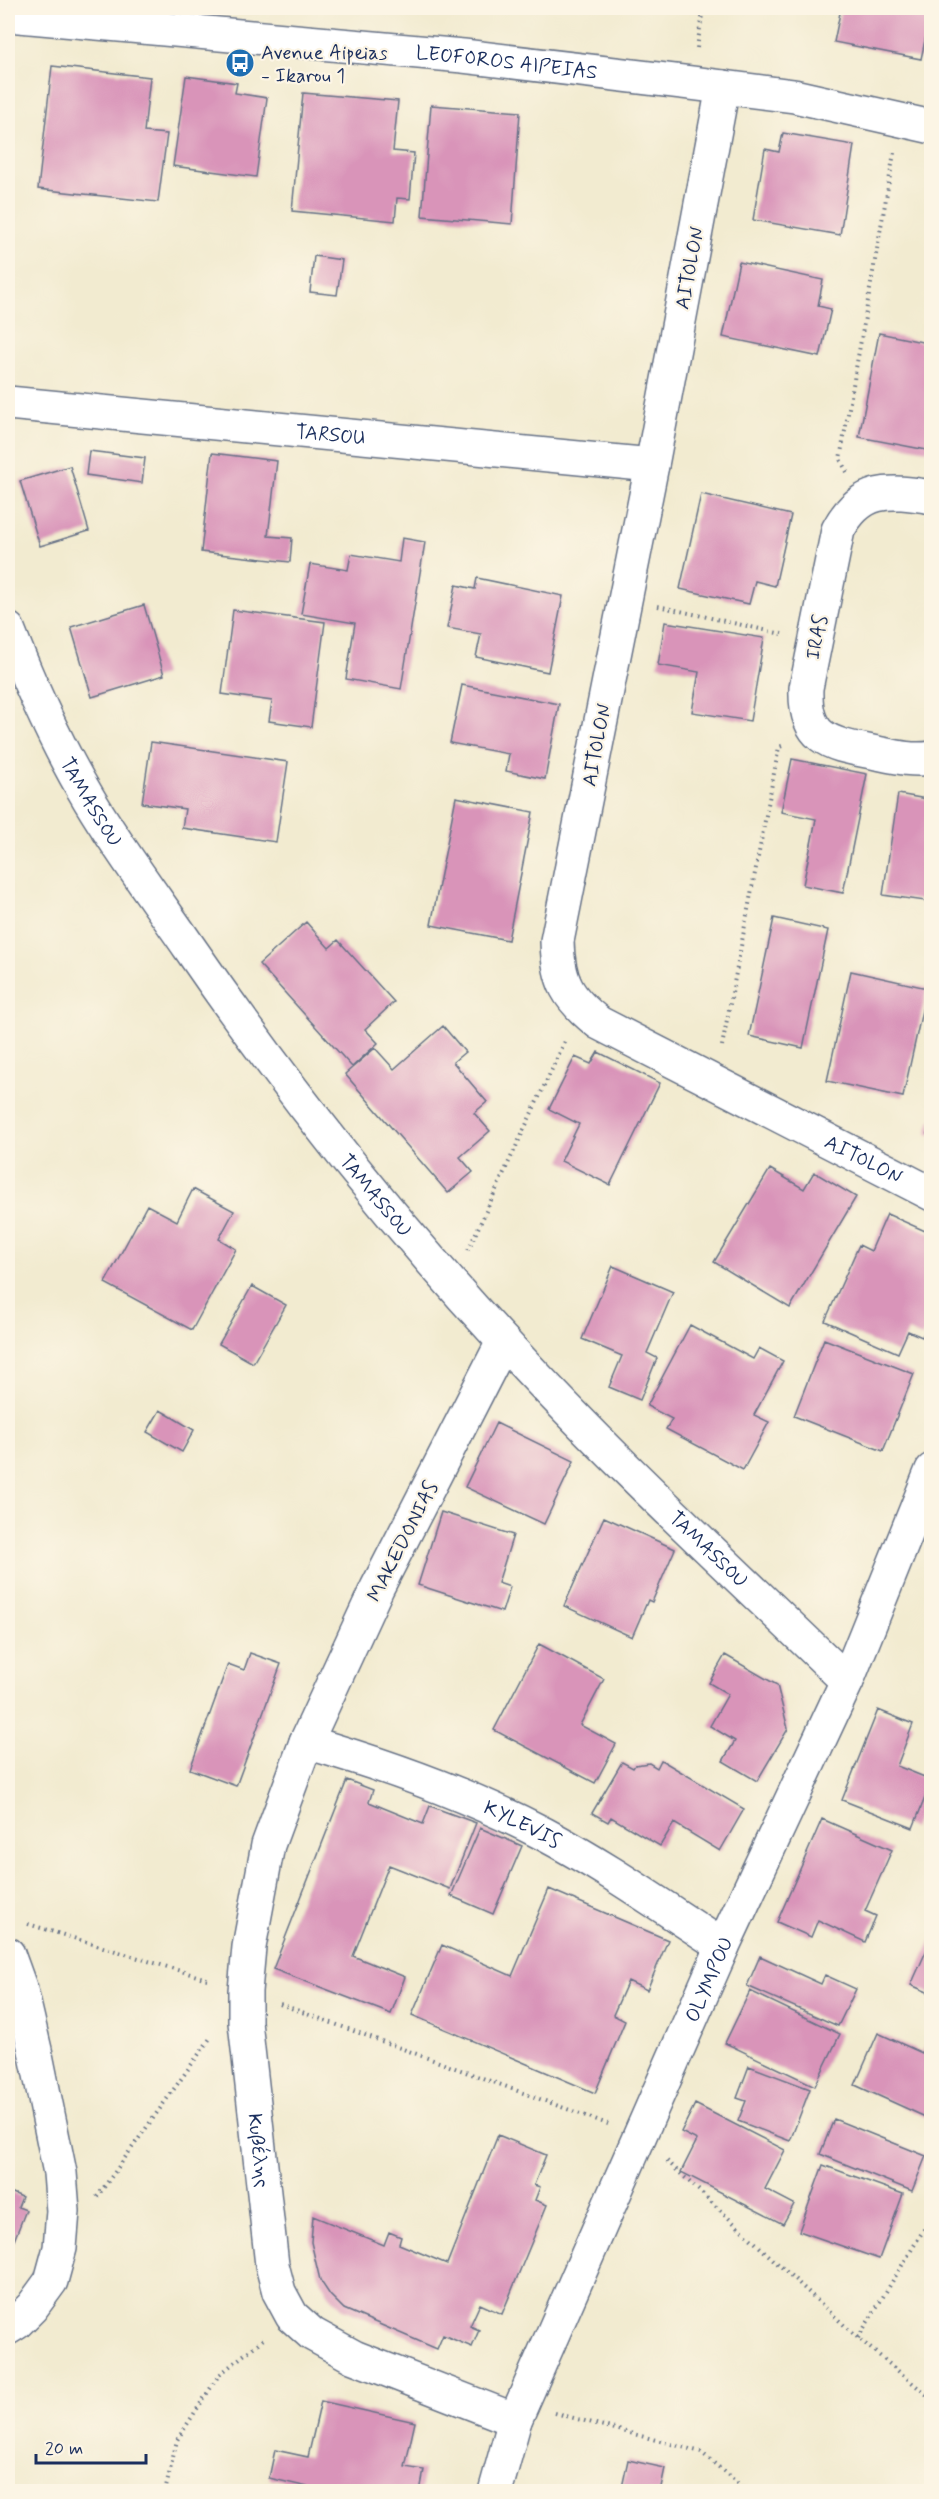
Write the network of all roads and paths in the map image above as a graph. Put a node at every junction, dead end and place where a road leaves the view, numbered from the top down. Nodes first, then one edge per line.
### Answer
1 (703, 8) edge
2 (77, 14) edge
3 (8, 15) edge
4 (707, 85) junction
5 (900, 119) junction
6 (932, 127) edge
7 (8, 403) edge
8 (652, 465) junction
9 (932, 497) edge
10 (861, 501) junction
11 (626, 599) junction
12 (8, 629) edge
13 (815, 641) junction
14 (819, 734) junction
15 (932, 758) edge
16 (580, 1008) junction
17 (715, 1082) junction
18 (932, 1194) edge
19 (453, 1284) junction
20 (503, 1342) junction
21 (932, 1470) edge
22 (847, 1681) junction
23 (306, 1742) junction
24 (19, 1921) dead end
25 (723, 1946) junction
26 (8, 1954) edge
27 (244, 1991) junction
28 (640, 2136) junction
29 (94, 2201) dead end
30 (932, 2216) edge
31 (292, 2316) junction
32 (8, 2328) edge
33 (858, 2338) junction
34 (932, 2399) edge
35 (515, 2420) junction
36 (165, 2492) edge
37 (495, 2492) edge
38 (748, 2492) edge

1 - 4 path
2 - 3 street, LEOFOROS AIPEIAS
2 - 4 street, LEOFOROS AIPEIAS
4 - 5 street, LEOFOROS AIPEIAS
4 - 8 street, AITOLON
5 - 6 street, LEOFOROS AIPEIAS
5 - 10 path
7 - 8 street, TARSOU
8 - 11 street, AITOLON
9 - 10 street
10 - 13 street, IRAS
11 - 13 path
11 - 16 street, AITOLON
12 - 19 street, TAMASSOU
13 - 14 street, IRAS
14 - 15 street
14 - 17 path
16 - 17 street, AITOLON
16 - 19 path
17 - 18 street, AITOLON
19 - 20 street, TAMASSOU
20 - 22 street, TAMASSOU
20 - 23 street, MAKEDONIAS
21 - 22 street, OLYMPOU
22 - 25 street, OLYMPOU
23 - 25 street, KYLEVIS
23 - 27 street, Κυβέλης
24 - 27 path
25 - 28 street, OLYMPOU
26 - 32 street
27 - 28 path
27 - 29 path
27 - 31 street, Κυβέλης
28 - 33 path
28 - 35 street, OLYMPOU
30 - 33 path
31 - 35 street, Κυβέλης
31 - 36 path
33 - 34 path
35 - 37 street, OLYMPOU
35 - 38 path

